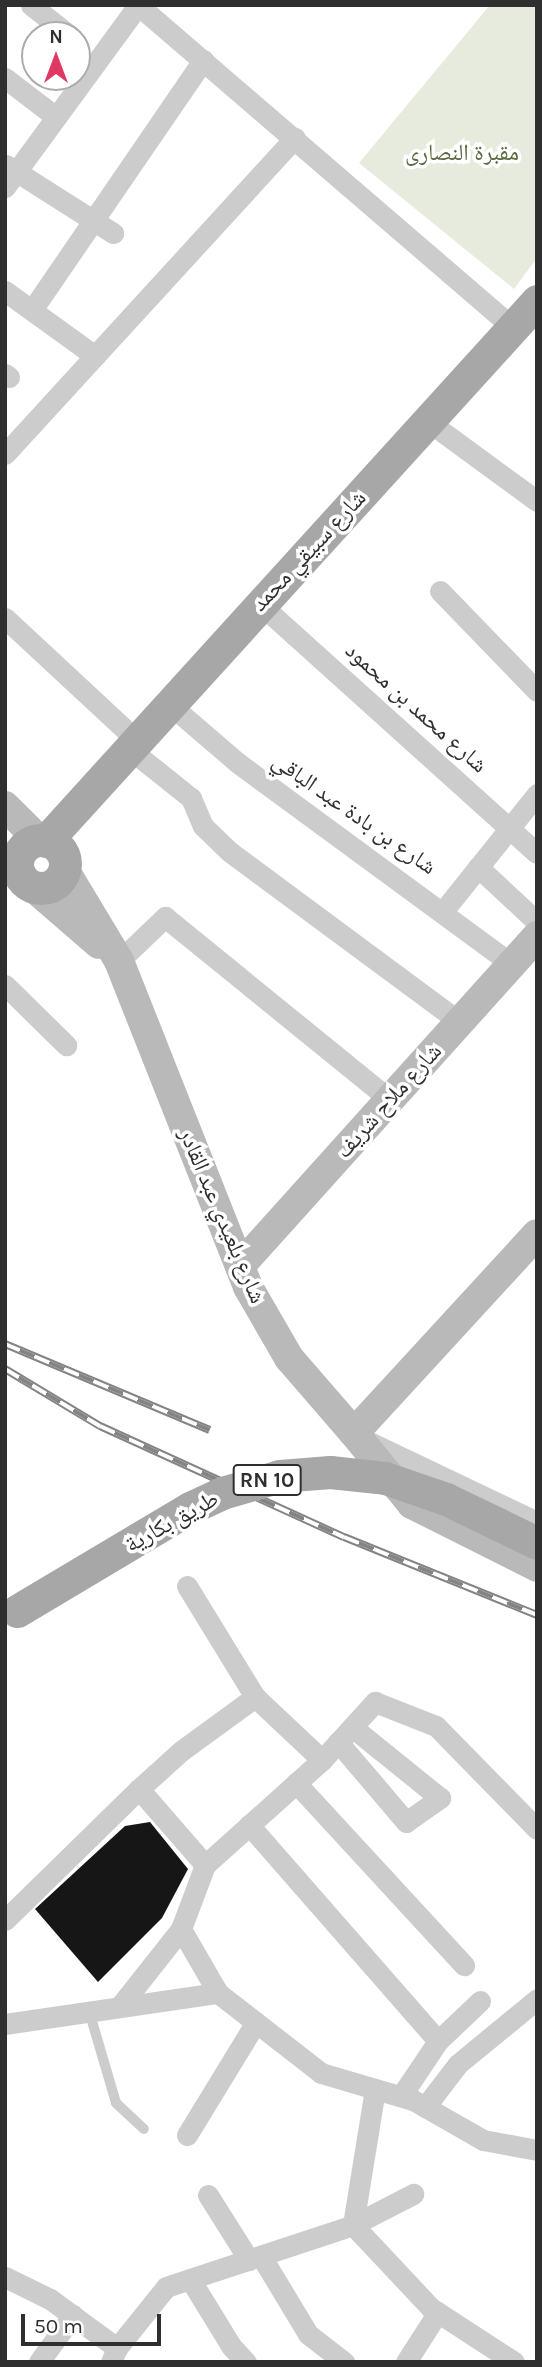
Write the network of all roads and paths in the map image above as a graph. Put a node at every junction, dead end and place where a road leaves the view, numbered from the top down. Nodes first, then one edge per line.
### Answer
1 (30, 5) edge
2 (138, 5) edge
3 (51, 21) edge
4 (91, 52) edge
5 (99, 59) junction
6 (203, 60) junction
7 (5, 78) edge
8 (56, 117) junction
9 (295, 138) junction
10 (9, 175) edge
11 (93, 222) junction
12 (113, 233) dead end
13 (5, 291) edge
14 (537, 301) edge
15 (32, 310) junction
16 (514, 328) junction
17 (95, 356) junction
18 (429, 422) junction
19 (9, 444) edge
20 (537, 501) edge
21 (440, 591) dead end
22 (260, 604) junction
23 (5, 618) edge
24 (537, 691) edge
25 (168, 703) junction
26 (131, 743) junction
27 (537, 794) edge
28 (5, 806) edge
29 (5, 822) edge
30 (509, 827) junction
31 (537, 853) edge
32 (32, 867) edge
33 (478, 867) junction
34 (444, 910) junction
35 (537, 922) edge
36 (537, 936) edge
37 (119, 961) junction
38 (512, 964) junction
39 (5, 985) edge
40 (460, 1022) junction
41 (66, 1045) dead end
42 (390, 1100) junction
43 (537, 1234) edge
44 (240, 1266) junction
45 (354, 1433) junction
46 (537, 1522) edge
47 (537, 1543) edge
48 (537, 1567) edge
49 (187, 1586) dead end
50 (11, 1614) edge
51 (255, 1698) junction
52 (322, 1759) junction
53 (296, 1783) junction
54 (139, 1789) junction
55 (250, 1825) junction
56 (537, 1829) edge
57 (205, 1865) junction
58 (5, 1920) edge
59 (181, 1930) junction
60 (464, 1965) dead end
61 (218, 1993) junction
62 (537, 1999) edge
63 (480, 2000) dead end
64 (121, 2005) junction
65 (89, 2011) junction
66 (256, 2022) junction
67 (5, 2024) edge
68 (438, 2040) junction
69 (375, 2089) junction
70 (401, 2096) junction
71 (425, 2107) junction
72 (144, 2129) dead end
73 (187, 2135) dead end
74 (537, 2150) edge
75 (413, 2194) dead end
76 (208, 2195) dead end
77 (353, 2225) junction
78 (255, 2258) junction
79 (5, 2277) edge
80 (190, 2279) junction
81 (438, 2312) junction
82 (73, 2315) junction
83 (114, 2355) edge
84 (39, 2362) edge
85 (246, 2362) edge
86 (344, 2362) edge
87 (405, 2362) edge
88 (514, 2362) edge

1 - 3 street
2 - 5 street
2 - 6 street
4 - 5 street
5 - 8 street
6 - 9 street
6 - 11 street
7 - 8 street
8 - 10 street
9 - 16 street
9 - 17 street
10 - 11 street
11 - 12 street
11 - 15 street
13 - 15 street
14 - 16 main road, شارع سبيقي محمد
15 - 17 street
16 - 18 main road, شارع سبيقي محمد
17 - 19 street
18 - 20 street
18 - 22 main road, شارع سبيقي محمد
21 - 24 street
22 - 25 main road, شارع سبيقي محمد
22 - 30 street, شارع محمد بن محمود
23 - 26 street
25 - 26 main road, شارع سبيقي محمد
25 - 34 street, شارع بن بادة عبد الباقي
26 - 32 main road, شارع سبيقي محمد
26 - 40 street
27 - 30 street
28 - 32 main road, شارع بلعيدي عبد القادر
29 - 32 main road
30 - 31 street, شارع محمد بن محمود
30 - 33 street
32 - 37 main road, شارع بلعيدي عبد القادر
33 - 34 street
33 - 35 street
34 - 38 street, شارع بن بادة عبد الباقي
36 - 38 main road, شارع ملاح شريف
37 - 42 street
37 - 44 main road, شارع بلعيدي عبد القادر
38 - 40 main road, شارع ملاح شريف
39 - 41 street
40 - 42 main road, شارع ملاح شريف
42 - 44 main road, شارع ملاح شريف
43 - 45 main road
44 - 45 main road, شارع بلعيدي عبد القادر
45 - 46 street
45 - 48 main road, شارع بلعيدي عبد القادر
47 - 50 main road, طريق بكارية / RN 10, bridge
49 - 51 street
51 - 52 street
51 - 54 street
52 - 53 street
52 - 56 street
53 - 55 street
53 - 60 street
54 - 57 street
54 - 58 street
55 - 57 street
55 - 68 street
57 - 59 street
59 - 61 street
59 - 64 street
61 - 64 street
61 - 66 street
62 - 71 street
63 - 68 street
64 - 65 street
65 - 67 street
65 - 72 lane
66 - 69 street
66 - 73 street
68 - 70 street
69 - 70 street
69 - 77 street
70 - 71 street
71 - 74 street
75 - 77 street
76 - 78 street
77 - 78 street
77 - 81 street
78 - 80 street
78 - 86 street
79 - 82 street
80 - 83 street
80 - 85 street
81 - 87 street
81 - 88 street
82 - 83 street
82 - 84 street

